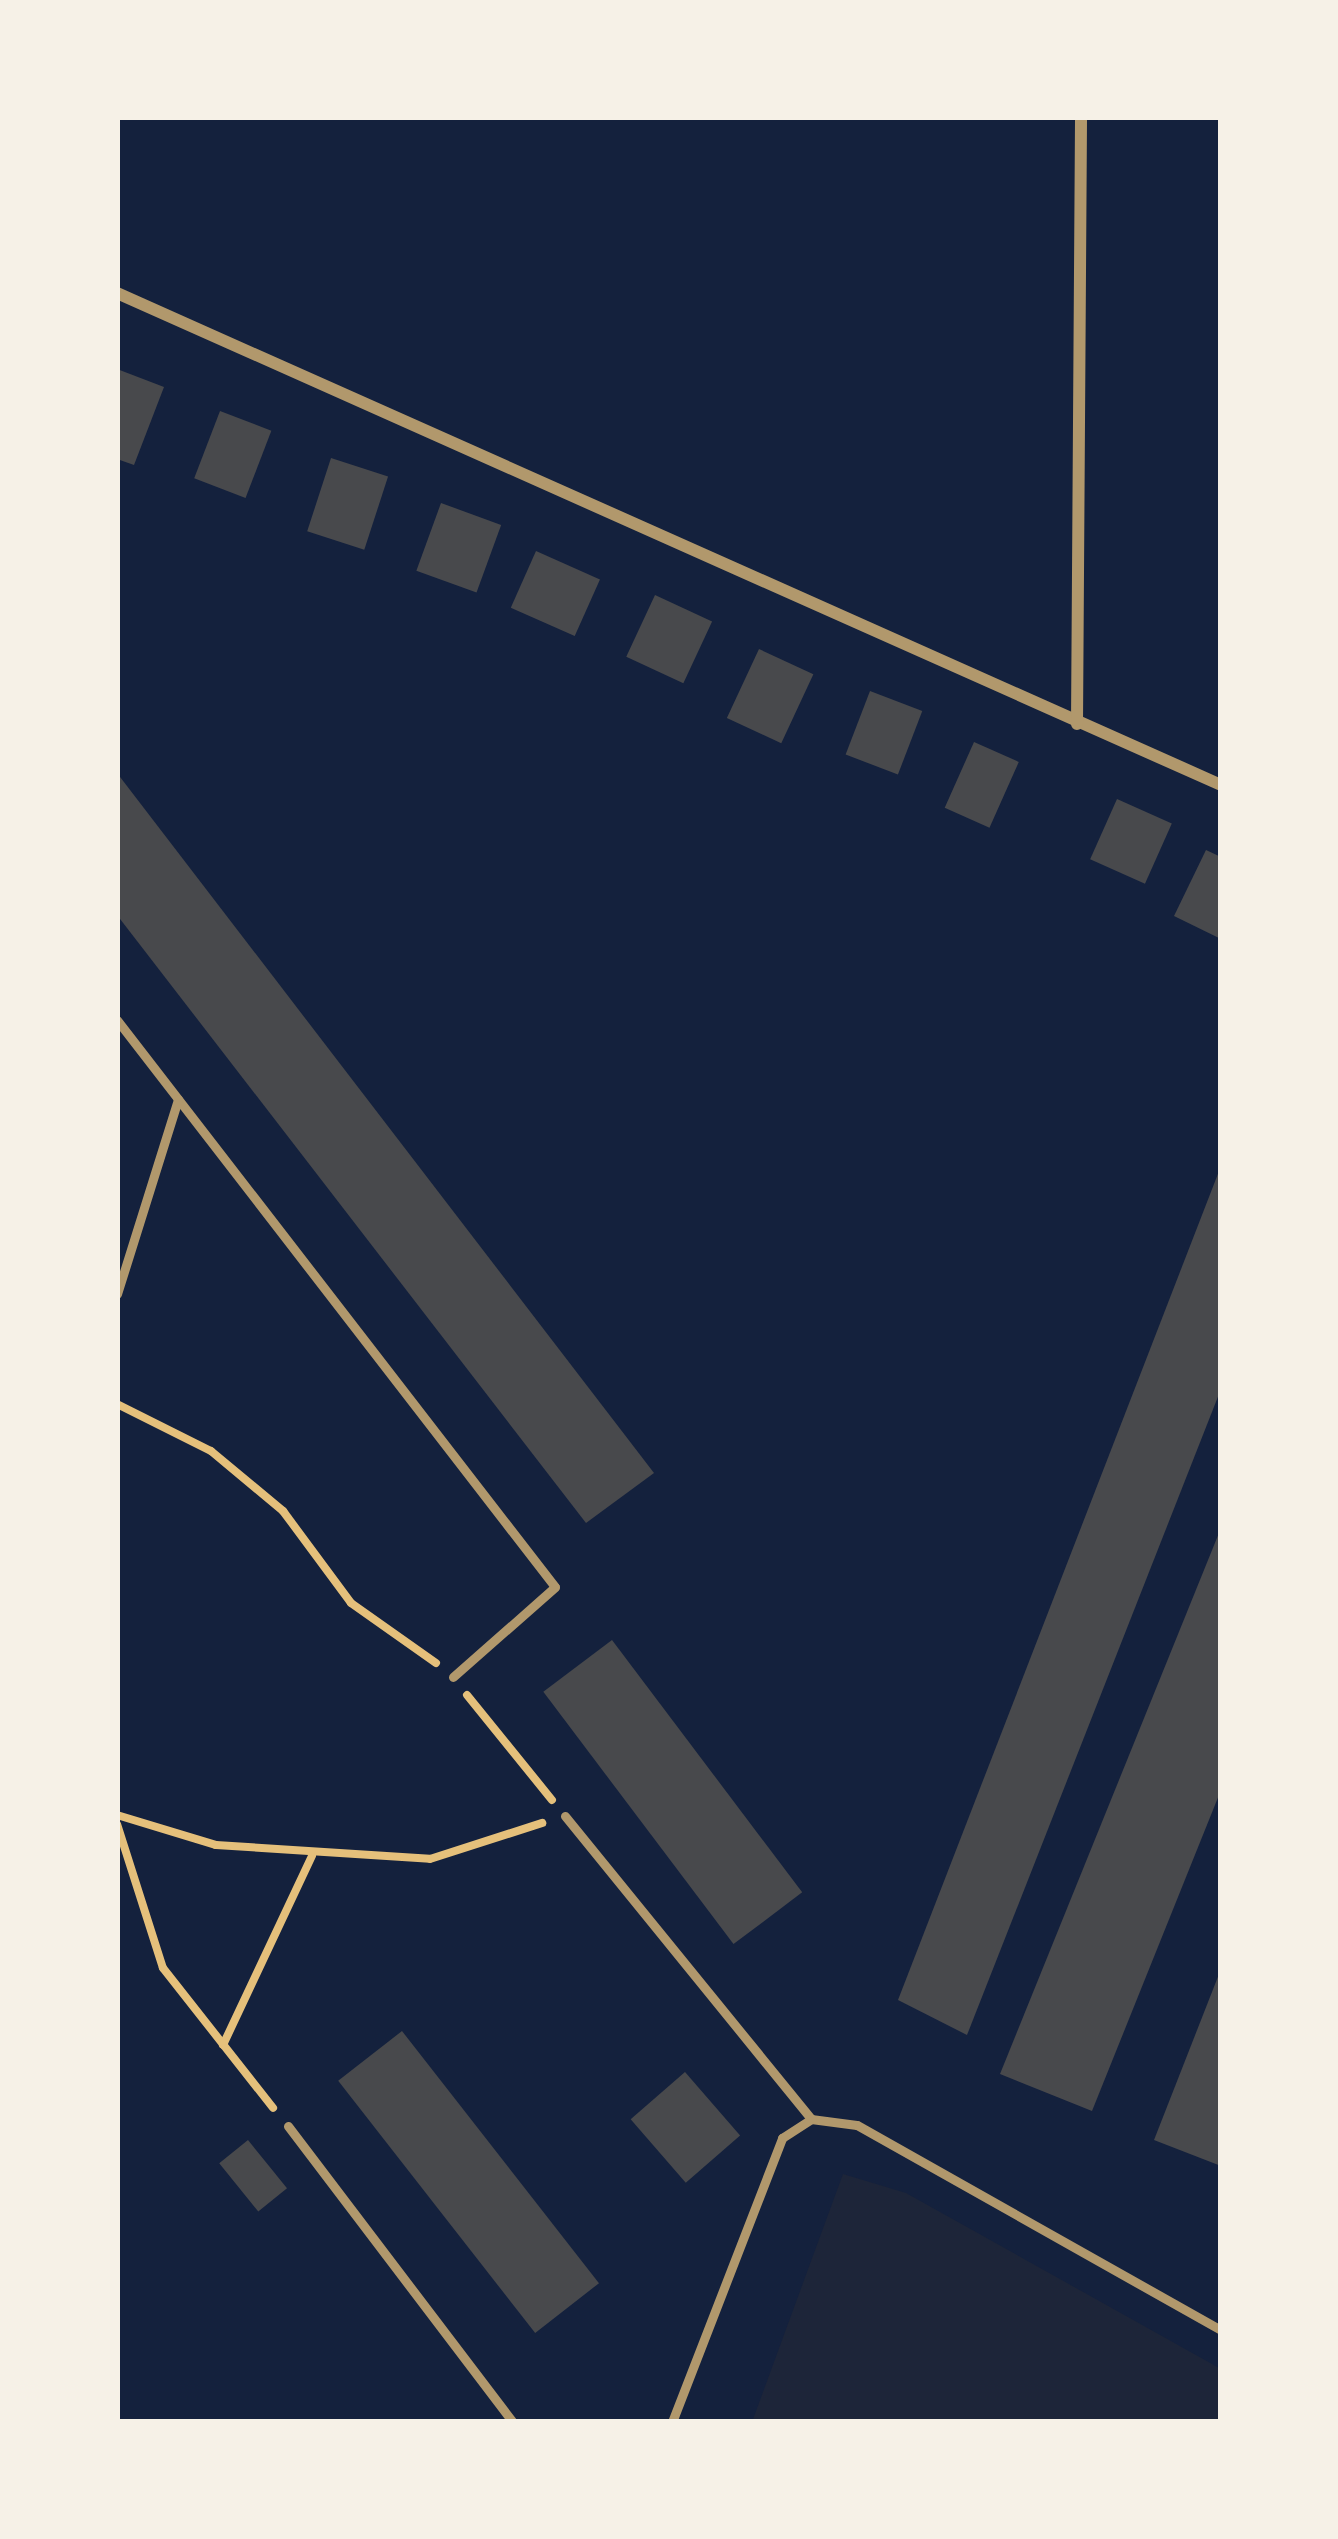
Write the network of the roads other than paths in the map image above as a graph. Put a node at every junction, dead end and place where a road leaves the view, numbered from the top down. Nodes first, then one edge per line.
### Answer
1 (1081, 117) edge
2 (117, 293) edge
3 (1077, 724) junction
4 (1221, 785) edge
5 (117, 1020) edge
6 (178, 1098) junction
7 (117, 1294) edge
8 (453, 1677) road end
9 (565, 1816) road end
10 (811, 2119) junction
11 (287, 2126) road end
12 (1221, 2330) edge
13 (513, 2422) edge
14 (672, 2422) edge

1 - 3 street
2 - 3 street
3 - 4 street
5 - 6 lane
6 - 7 lane
6 - 8 lane
9 - 10 lane
10 - 12 lane
10 - 14 lane
11 - 13 lane

